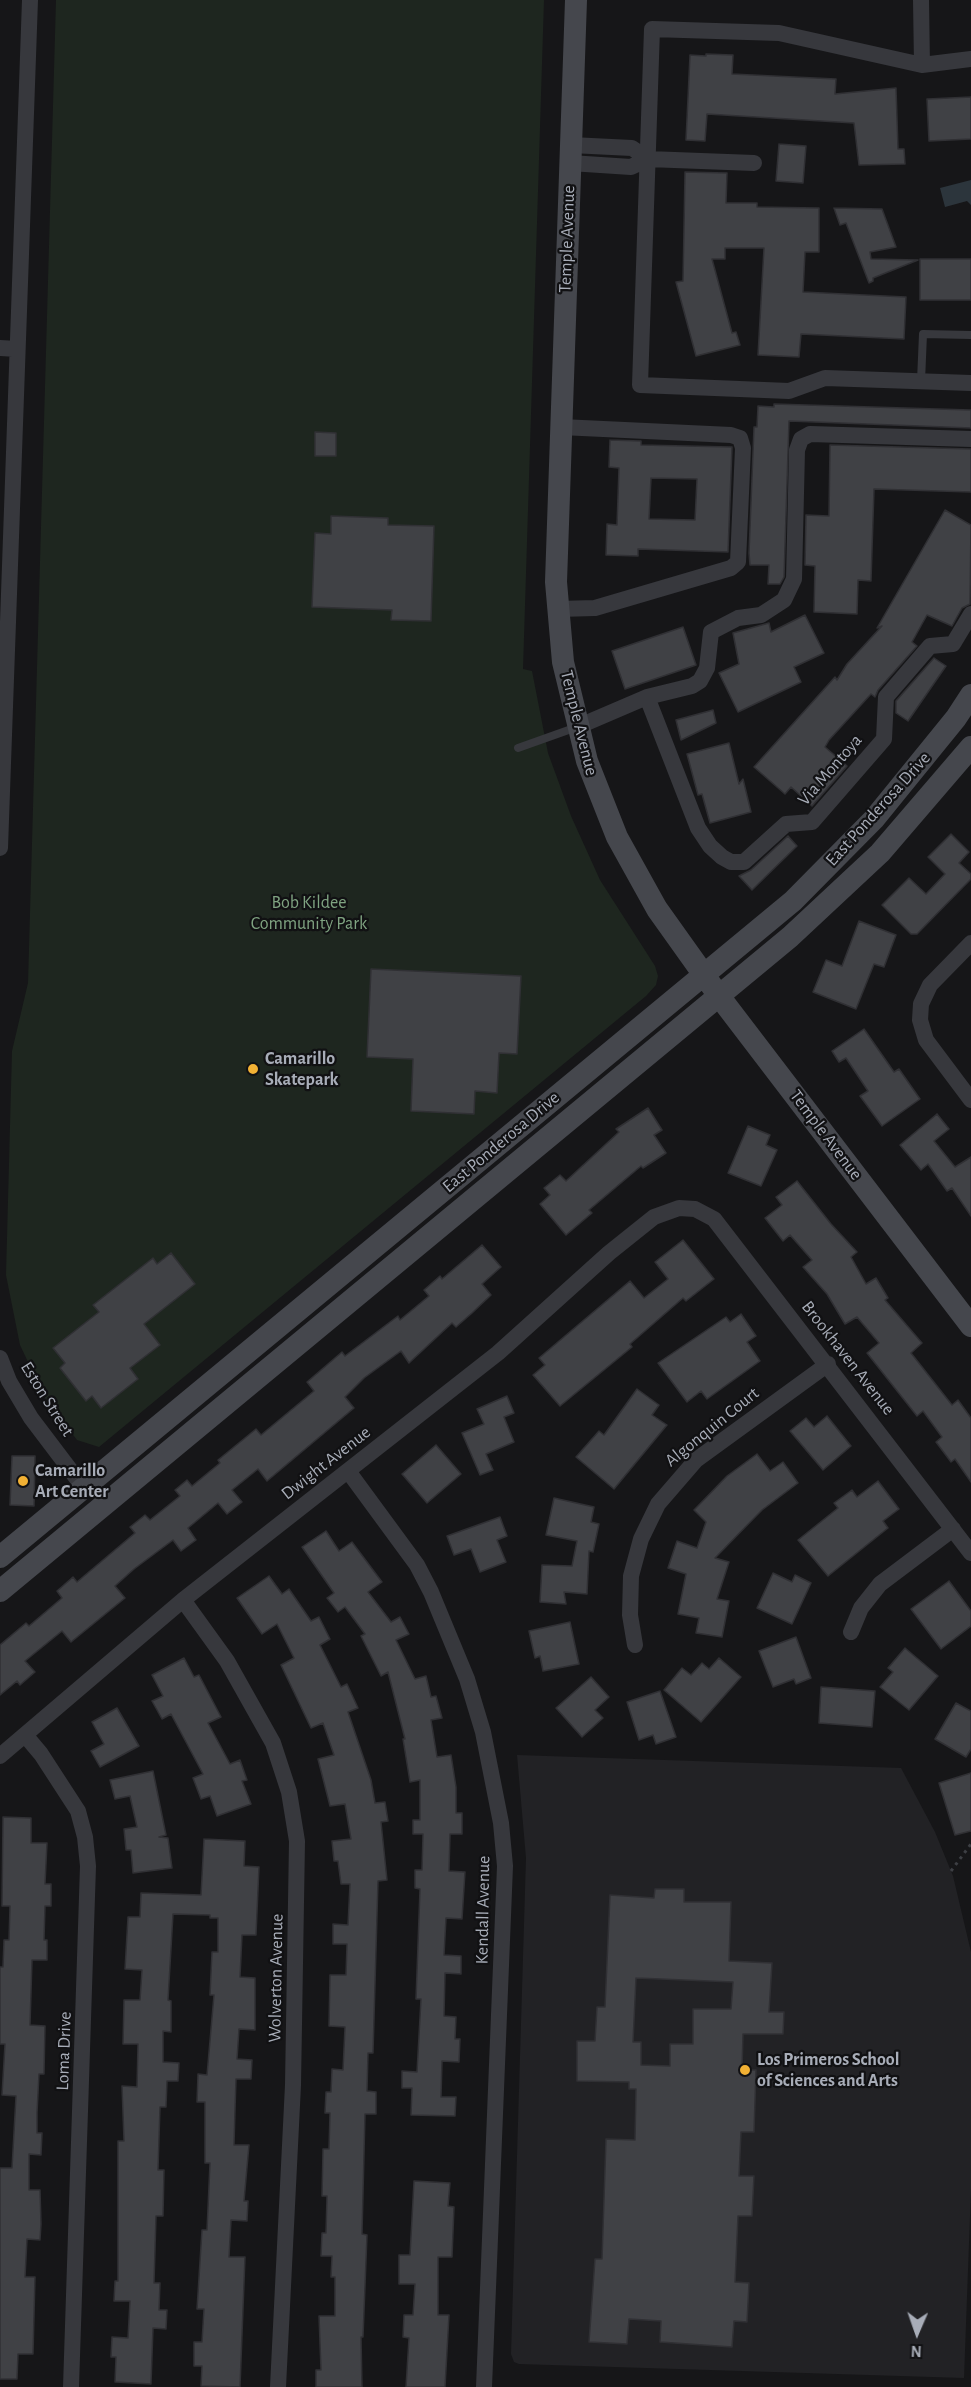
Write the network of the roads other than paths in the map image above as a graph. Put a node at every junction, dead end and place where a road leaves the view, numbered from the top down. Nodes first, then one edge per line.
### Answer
1 (30, 0) edge
2 (576, 0) edge
3 (921, 0) edge
4 (971, 58) edge
5 (922, 65) junction
6 (570, 154) junction
7 (648, 159) junction
8 (754, 163) dead end
9 (971, 335) edge
10 (8, 348) edge
11 (921, 381) junction
12 (971, 383) edge
13 (561, 427) junction
14 (971, 439) edge
15 (558, 609) junction
16 (971, 614) edge
17 (971, 695) edge
18 (647, 697) junction
19 (578, 727) junction
20 (971, 747) edge
21 (518, 748) dead end
22 (0, 848) edge
23 (971, 943) edge
24 (704, 975) junction
25 (719, 996) junction
26 (971, 1100) edge
27 (679, 1208) joint
28 (971, 1326) edge
29 (0, 1358) edge
30 (828, 1364) junction
31 (348, 1471) junction
32 (84, 1488) junction
33 (100, 1509) junction
34 (953, 1529) junction
35 (971, 1553) edge
36 (0, 1557) edge
37 (0, 1591) edge
38 (183, 1600) junction
39 (851, 1632) dead end
40 (635, 1645) dead end
41 (25, 1735) junction
42 (0, 1756) edge
43 (72, 2387) edge
44 (278, 2387) edge
45 (484, 2387) edge

1 - 10 street
2 - 6 main road, Temple Avenue
3 - 5 street
4 - 5 street
5 - 7 street
6 - 7 street
6 - 13 main road, Temple Avenue
7 - 8 street
7 - 11 street
9 - 11 lane
10 - 22 street
11 - 12 street
13 - 15 main road, Temple Avenue
13 - 15 street
14 - 18 street
15 - 19 main road, Temple Avenue
16 - 18 street, Via Montoya
17 - 24 main road, East Ponderosa Drive
18 - 19 street
19 - 21 lane
19 - 24 main road, Temple Avenue
20 - 25 main road, East Ponderosa Drive
23 - 26 street
24 - 25 main road, Temple Avenue
24 - 32 main road, East Ponderosa Drive
25 - 28 main road, Temple Avenue
25 - 33 main road, East Ponderosa Drive
27 - 30 street, Brookhaven Avenue
27 - 31 street, Dwight Avenue
29 - 32 street, Eston Street
30 - 34 street, Brookhaven Avenue
30 - 40 street, Algonquin Court
31 - 38 street, Dwight Avenue
31 - 45 street, Kendall Avenue
32 - 33 main road
32 - 36 main road, East Ponderosa Drive
33 - 37 main road, East Ponderosa Drive
34 - 35 street, Brookhaven Avenue
34 - 39 street
38 - 41 street, Dwight Avenue
38 - 44 street, Wolverton Avenue
41 - 42 street, Dwight Avenue
41 - 43 street, Loma Drive

